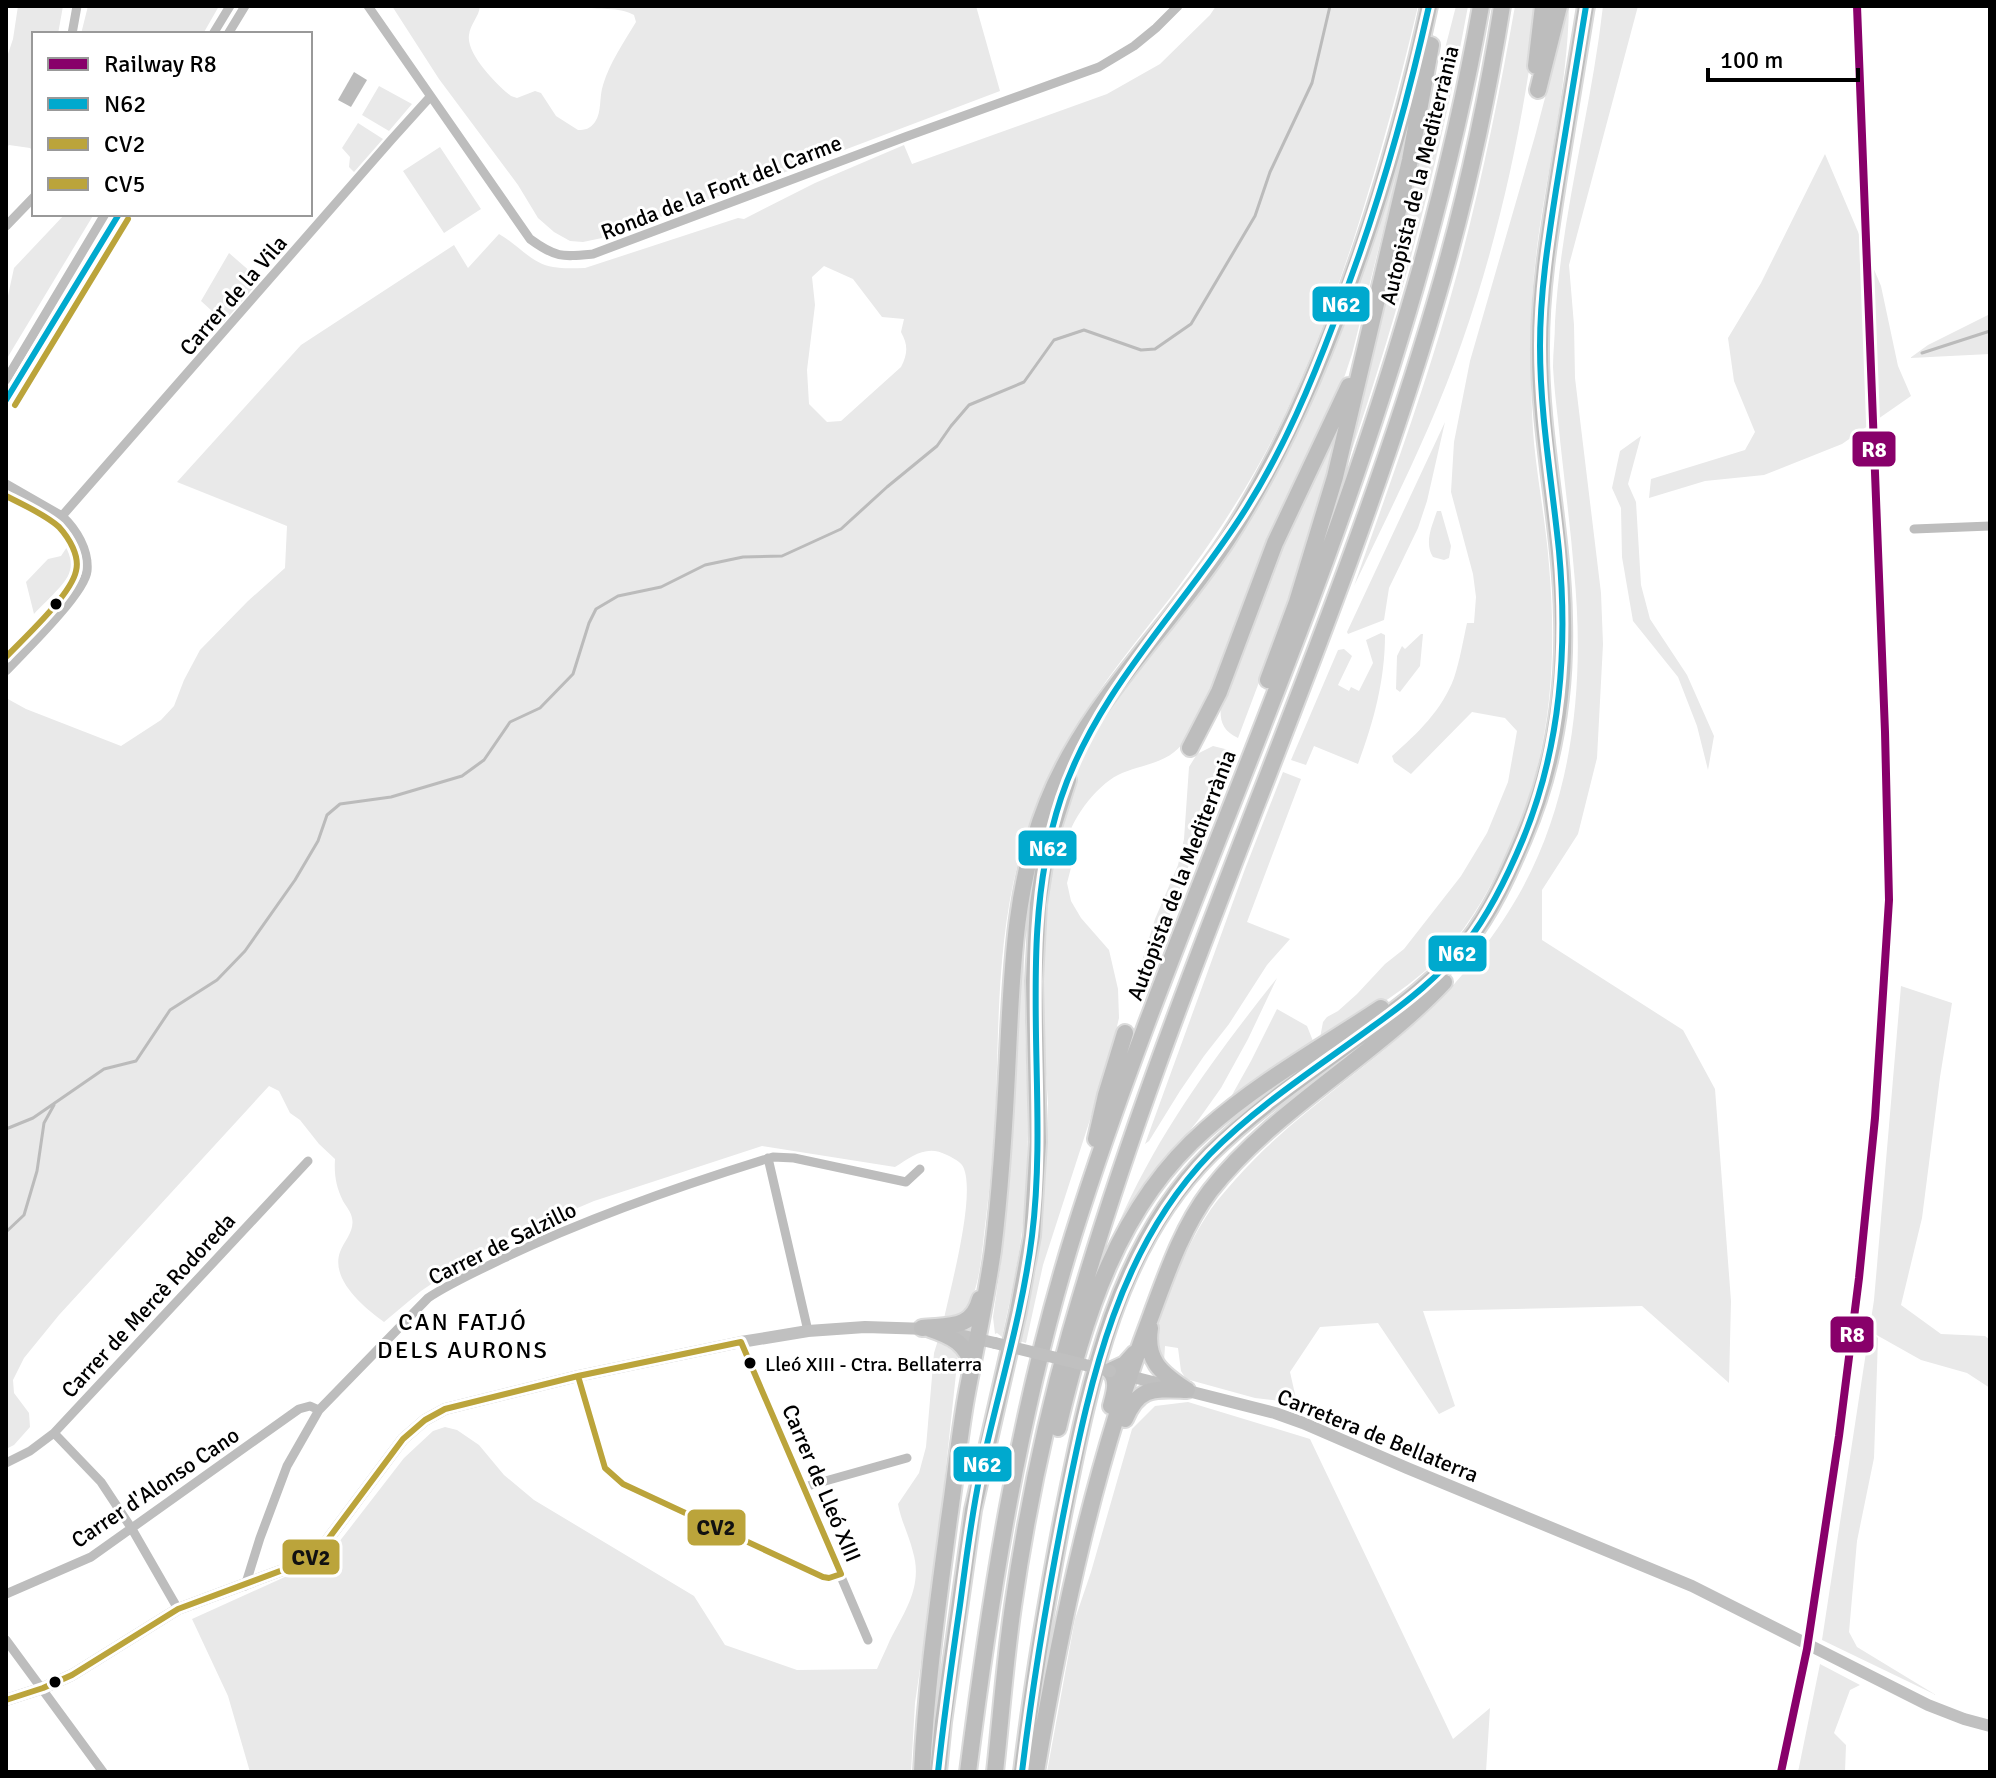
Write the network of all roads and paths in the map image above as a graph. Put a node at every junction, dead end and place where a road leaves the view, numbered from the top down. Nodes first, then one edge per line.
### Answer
1 (77, 6) edge
2 (230, 6) edge
3 (245, 6) edge
4 (368, 6) edge
5 (1178, 6) edge
6 (1429, 6) edge
7 (1438, 6) edge
8 (1481, 6) edge
9 (1502, 6) edge
10 (1543, 6) edge
11 (1559, 6) edge
12 (1576, 6) edge
13 (1586, 6) edge
14 (72, 32) edge
15 (214, 32) edge
16 (229, 32) edge
17 (430, 97) junction
18 (1567, 123) junction
19 (32, 199) edge
20 (104, 216) edge
21 (118, 216) edge
22 (6, 226) edge
23 (1373, 317) junction
24 (6, 380) edge
25 (6, 400) edge
26 (6, 484) edge
27 (62, 516) junction
28 (1990, 526) edge
29 (1914, 529) dead end
30 (1131, 667) junction
31 (6, 671) edge
32 (1190, 748) dead end
33 (1538, 798) junction
34 (1511, 867) junction
35 (1195, 893) junction
36 (1125, 1033) dead end
37 (768, 1158) junction
38 (308, 1161) dead end
39 (920, 1169) dead end
40 (1075, 1231) junction
41 (993, 1251) junction
42 (1155, 1305) junction
43 (925, 1328) junction
44 (808, 1331) junction
45 (986, 1341) junction
46 (741, 1342) junction
47 (1140, 1345) junction
48 (1110, 1371) junction
49 (971, 1375) junction
50 (578, 1376) junction
51 (1130, 1376) junction
52 (1187, 1390) junction
53 (319, 1410) junction
54 (54, 1433) junction
55 (907, 1458) dead end
56 (6, 1463) edge
57 (1099, 1480) junction
58 (804, 1487) junction
59 (132, 1529) junction
60 (1086, 1530) junction
61 (841, 1574) junction
62 (245, 1586) junction
63 (6, 1594) edge
64 (178, 1609) junction
65 (1012, 1611) junction
66 (6, 1640) edge
67 (868, 1640) dead end
68 (43, 1688) junction
69 (6, 1700) edge
70 (1990, 1726) edge
71 (103, 1772) edge
72 (922, 1772) edge
73 (938, 1772) edge
74 (968, 1772) edge
75 (995, 1772) edge
76 (1022, 1772) edge
77 (1036, 1772) edge

1 - 14 street
2 - 15 street
3 - 16 street
4 - 17 street, Ronda de la Font del Carme
5 - 17 street, Ronda de la Font del Carme
6 - 30 highway
7 - 23 highway
8 - 35 highway, Autopista de la Mediterrània
9 - 65 highway, Autopista de la Mediterrània
10 - 11 highway
12 - 18 highway
13 - 18 highway
17 - 27 street, Carrer de la Vila
18 - 33 highway
19 - 22 street
20 - 24 street
21 - 25 street
23 - 32 highway
23 - 35 highway
26 - 27 street
27 - 31 street
28 - 29 street
30 - 41 highway
30 - 73 highway
33 - 34 highway
33 - 42 highway
34 - 65 highway
34 - 76 highway
35 - 40 highway, Autopista de la Mediterrània
36 - 40 highway
37 - 39 street, Carrer de Salzillo
37 - 44 street
37 - 53 street, Carrer de Salzillo
38 - 54 street, Carrer de Mercè Rodoreda
40 - 74 highway, Autopista de la Mediterrània
41 - 43 highway
41 - 45 highway
42 - 47 highway
42 - 52 highway
43 - 44 street, Carretera de Bellaterra
43 - 45 street, Carretera de Bellaterra
43 - 49 highway
44 - 46 street, Carretera de Bellaterra
45 - 48 street, Carretera de Bellaterra, bridge
45 - 49 highway
46 - 50 street, Carretera de Bellaterra
46 - 58 street, Carrer de Lleó XIII
47 - 48 highway
47 - 51 highway
48 - 51 street, Carretera de Bellaterra
48 - 60 highway
49 - 72 highway
50 - 61 street
50 - 62 street, Carretera de Bellaterra
51 - 52 street, Carretera de Bellaterra
51 - 57 highway
52 - 57 highway
52 - 70 street, Carretera de Bellaterra
53 - 59 street, Carrer d'Alonso Cano
53 - 62 street, Carrer de Salzillo
54 - 56 street, Carrer de Mercè Rodoreda
54 - 59 street
55 - 58 street
57 - 60 highway
58 - 61 street, Carrer de Lleó XIII
59 - 63 street, Carrer d'Alonso Cano
59 - 64 street
60 - 77 highway
61 - 67 street, Carrer de Lleó XIII
62 - 64 street, Carretera de Bellaterra
64 - 68 street, Carretera de Bellaterra
65 - 75 highway, Autopista de la Mediterrània
66 - 68 street
68 - 69 street, Carretera de Bellaterra
68 - 71 street

